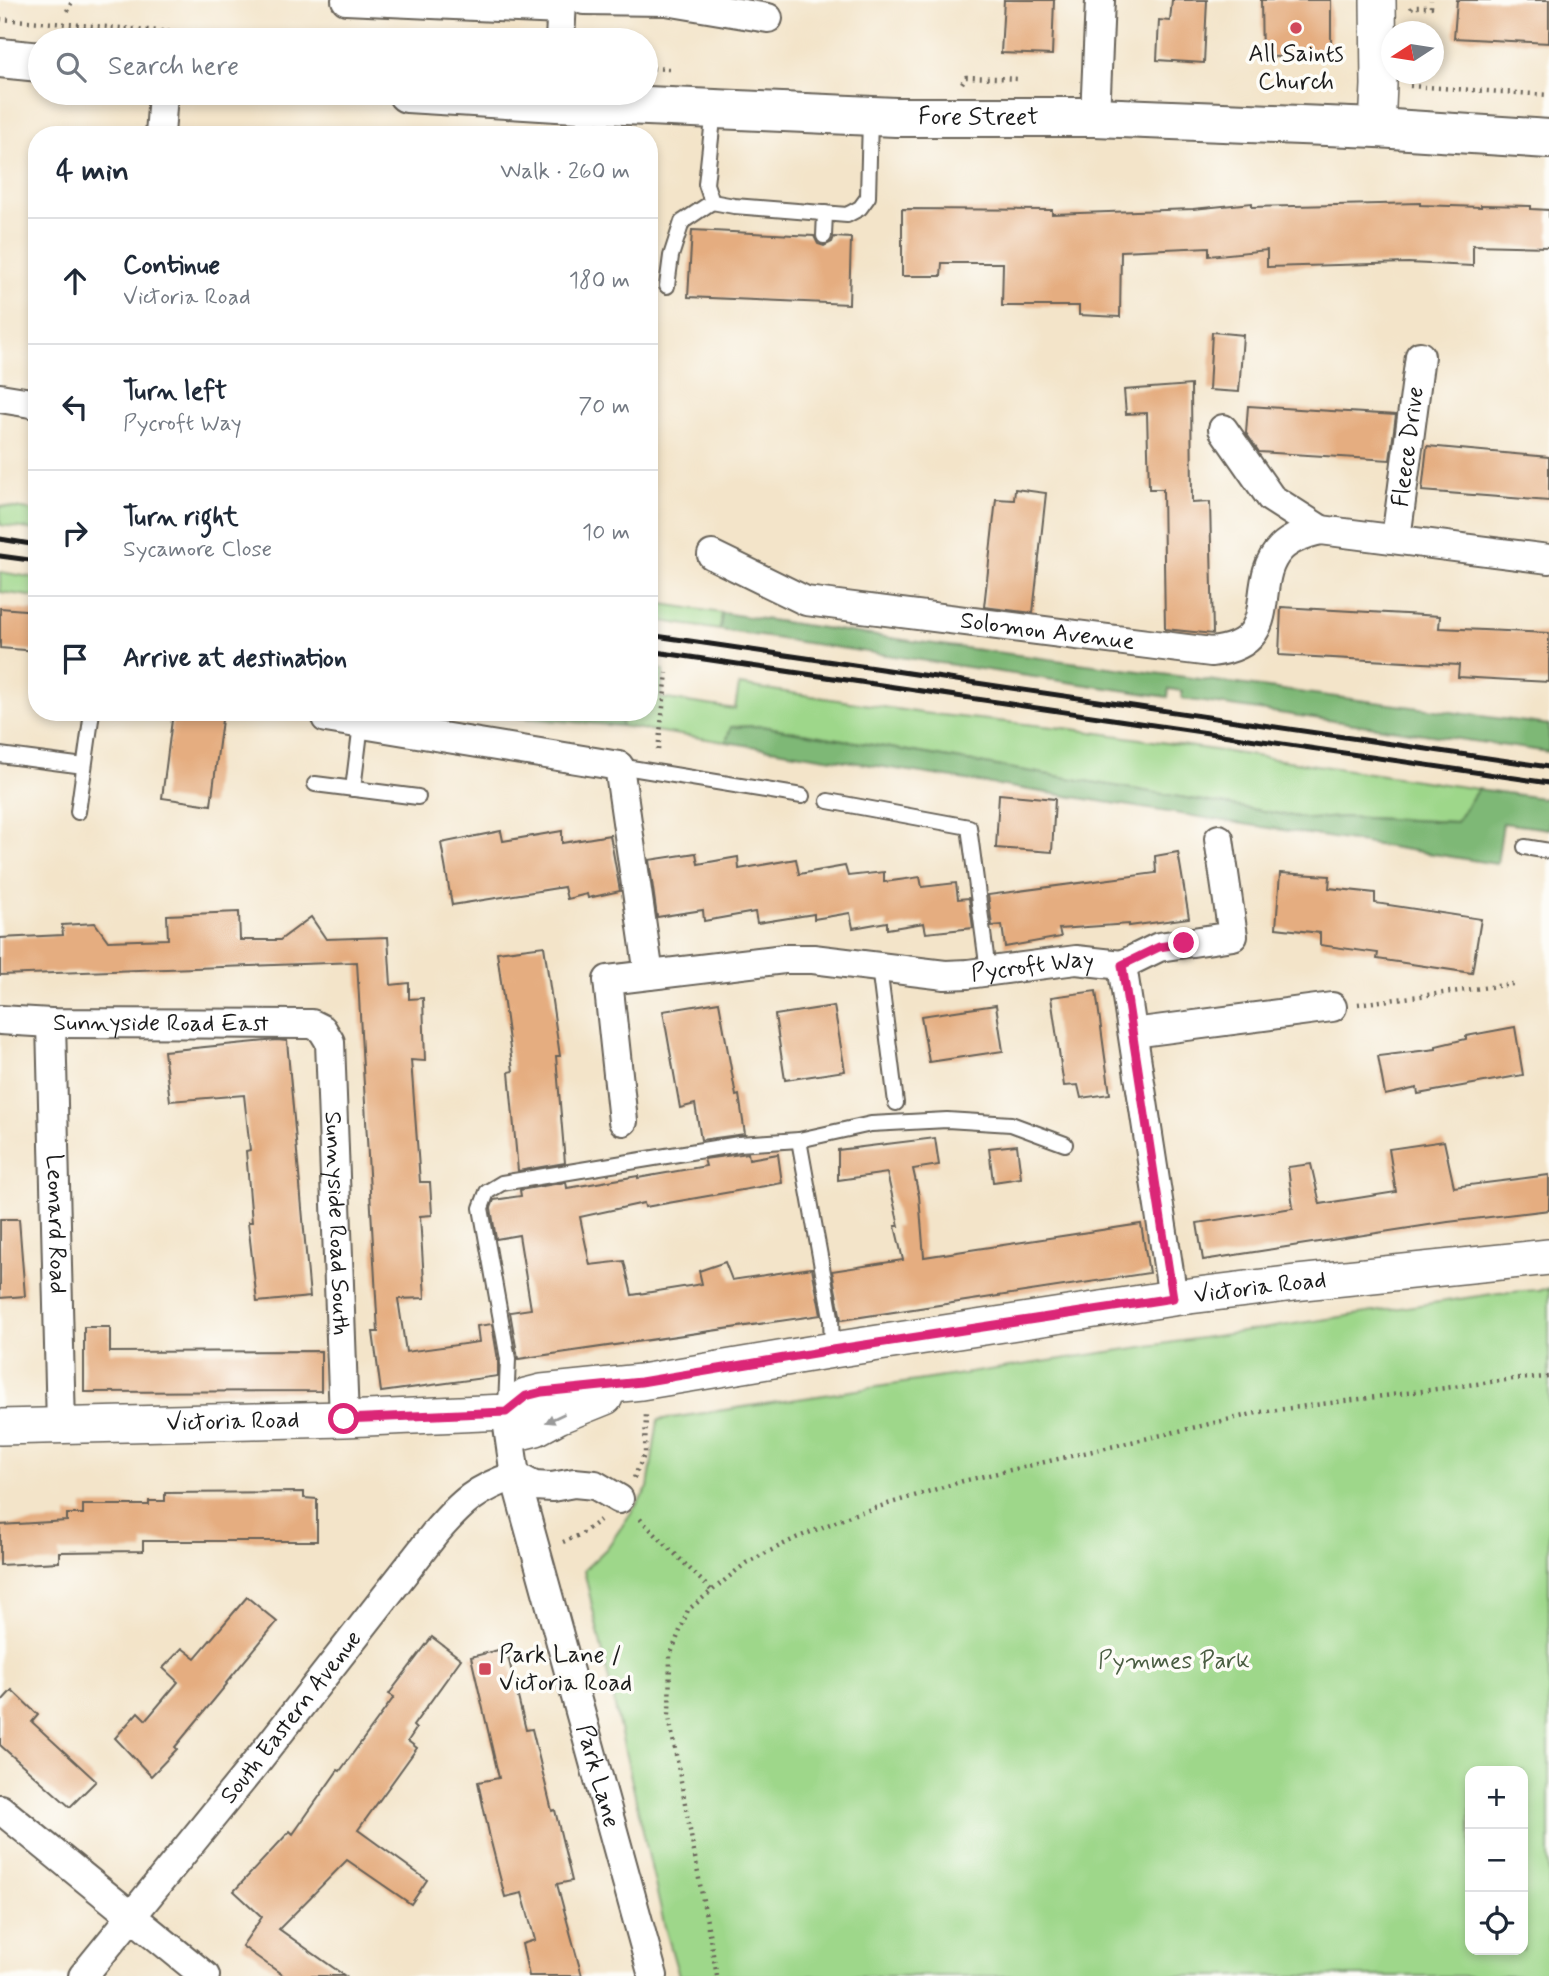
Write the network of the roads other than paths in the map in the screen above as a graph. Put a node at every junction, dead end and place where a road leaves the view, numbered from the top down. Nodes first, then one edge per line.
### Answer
1 (346, 0) edge
2 (1100, 0) edge
3 (1378, 0) edge
4 (569, 3) edge
5 (768, 18) dead end
6 (563, 28) edge
7 (0, 58) edge
8 (28, 61) edge
9 (162, 105) edge
10 (538, 105) edge
11 (571, 108) edge
12 (714, 109) junction
13 (870, 116) junction
14 (1095, 117) junction
15 (161, 126) edge
16 (1377, 128) junction
17 (1549, 139) edge
18 (712, 202) junction
19 (825, 214) junction
20 (824, 236) dead end
21 (667, 286) dead end
22 (1420, 356) dead end
23 (0, 398) edge
24 (28, 403) edge
25 (1223, 429) dead end
26 (1321, 530) junction
27 (1396, 539) junction
28 (712, 555) dead end
29 (1549, 559) edge
30 (91, 721) edge
31 (344, 721) edge
32 (361, 724) junction
33 (0, 755) edge
34 (84, 766) junction
35 (619, 766) junction
36 (315, 785) dead end
37 (353, 789) junction
38 (802, 796) dead end
39 (418, 797) dead end
40 (828, 801) dead end
41 (78, 812) dead end
42 (1219, 839) dead end
43 (1525, 847) dead end
44 (1549, 850) edge
45 (1122, 965) junction
46 (879, 967) junction
47 (988, 971) junction
48 (649, 975) junction
49 (1332, 1007) road end
50 (0, 1020) edge
51 (51, 1023) junction
52 (322, 1029) joint
53 (1133, 1033) junction
54 (896, 1102) dead end
55 (623, 1121) dead end
56 (799, 1140) junction
57 (1065, 1144) dead end
58 (1549, 1257) edge
59 (1173, 1298) junction
60 (832, 1350) junction
61 (506, 1412) junction
62 (344, 1419) junction
63 (61, 1426) junction
64 (0, 1427) edge
65 (515, 1476) junction
66 (618, 1499) road end
67 (0, 1809) edge
68 (131, 1916) junction
69 (83, 1976) edge
70 (205, 1976) edge
71 (653, 1976) edge

1 - 4 street
2 - 14 street
3 - 16 street
4 - 5 street
4 - 6 street
7 - 8 main road
9 - 15 street
10 - 11 main road, Fore Street
11 - 12 main road, Fore Street
12 - 13 main road, Fore Street
12 - 18 lane
13 - 14 main road, Fore Street
13 - 19 lane
14 - 16 main road, Fore Street
16 - 17 main road, Fore Street
18 - 19 lane
18 - 21 lane
19 - 20 lane
22 - 27 street, Fleece Drive
23 - 24 street
25 - 26 street, Solomon Avenue
26 - 27 street, Solomon Avenue
26 - 28 street, Solomon Avenue
27 - 29 street, Solomon Avenue
30 - 34 lane
31 - 32 street
32 - 35 street
32 - 37 lane
33 - 34 lane
34 - 41 lane
35 - 38 lane
35 - 48 street
36 - 37 lane
37 - 39 lane
40 - 47 lane
42 - 45 street
43 - 44 lane
45 - 47 street, Pycroft Way
45 - 53 street, Pycroft Way
46 - 47 street, Pycroft Way
46 - 48 street, Pycroft Way
46 - 54 lane
48 - 55 street, Pycroft Way
49 - 53 street
50 - 51 street, Sunnyside Road East
51 - 52 street, Sunnyside Road East
51 - 63 street, Leonard Road
52 - 62 street, Sunnyside Road South
53 - 59 street, Pycroft Way
56 - 57 lane
56 - 60 lane
56 - 61 lane
58 - 59 street, Victoria Road
59 - 60 street, Victoria Road
60 - 61 street, Victoria Road
61 - 62 street, Victoria Road
61 - 65 street, Park Lane
62 - 63 street, Victoria Road
63 - 64 street, Victoria Road
65 - 66 street
65 - 68 street, South Eastern Avenue
65 - 71 street, Park Lane
67 - 68 street
68 - 69 street, South Eastern Avenue
68 - 70 street

